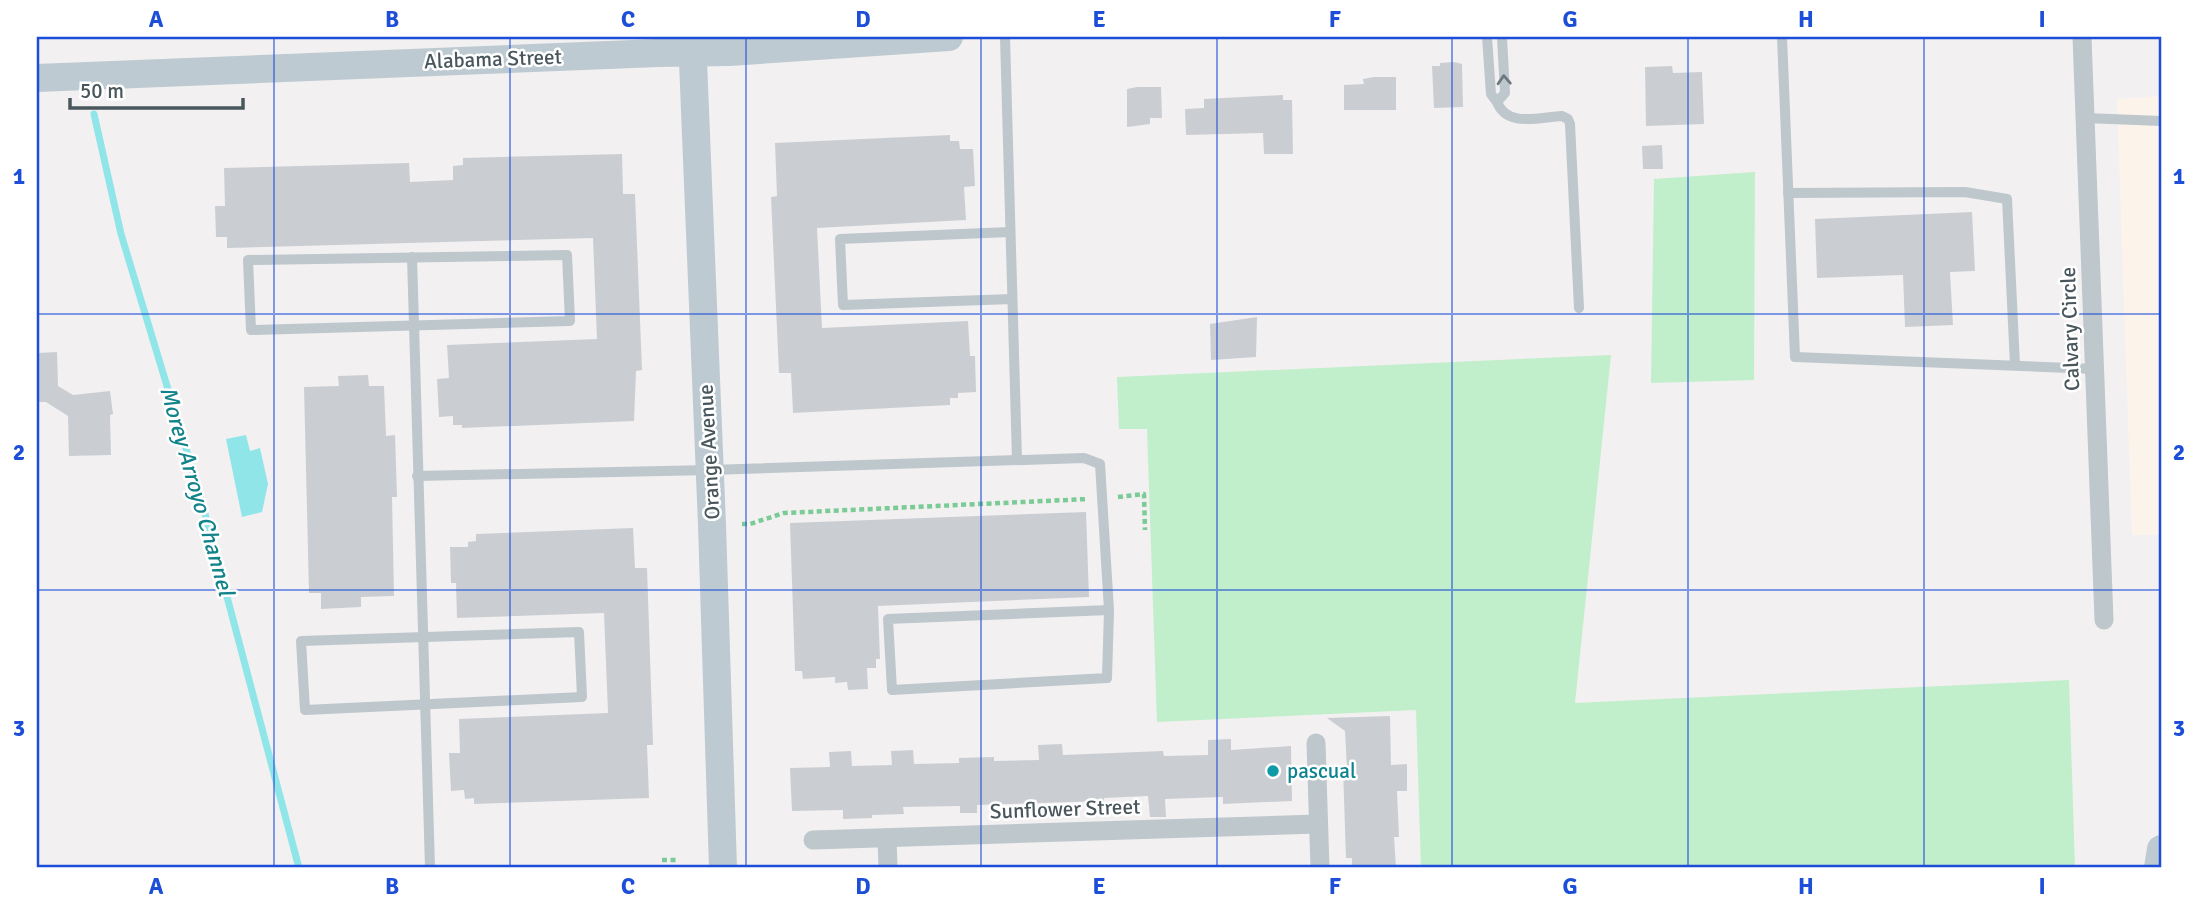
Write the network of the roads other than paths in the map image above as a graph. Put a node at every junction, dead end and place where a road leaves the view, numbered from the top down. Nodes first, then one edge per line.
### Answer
1 (948, 37) edge
2 (1005, 37) edge
3 (1487, 37) edge
4 (1502, 37) edge
5 (1782, 37) edge
6 (2082, 37) edge
7 (692, 45) edge
8 (37, 78) edge
9 (1497, 102) junction
10 (2085, 118) junction
11 (2161, 121) edge
12 (1788, 193) junction
13 (1010, 232) junction
14 (412, 257) junction
15 (1012, 299) junction
16 (1579, 308) dead end
17 (414, 326) junction
18 (2015, 365) junction
19 (2094, 369) junction
20 (1017, 460) junction
21 (710, 470) junction
22 (417, 476) junction
23 (1109, 610) junction
24 (2104, 620) dead end
25 (423, 637) junction
26 (425, 703) junction
27 (1316, 744) dead end
28 (1318, 824) junction
29 (887, 838) junction
30 (813, 840) dead end
31 (2161, 849) edge
32 (430, 868) edge
33 (723, 868) edge
34 (888, 868) edge
35 (1320, 868) edge
36 (2158, 868) edge

1 - 7 main road, Alabama Street
2 - 13 lane
3 - 9 lane
9 -> 4 lane
5 - 12 lane
6 - 10 street, Calvary Circle
7 - 8 main road, Alabama Street
7 - 21 main road, Orange Avenue
9 - 16 lane
10 - 11 lane
10 - 19 street, Calvary Circle
12 - 18 lane
12 - 18 lane
13 - 15 lane
13 - 15 lane
14 - 17 lane
14 - 17 lane
14 - 17 lane
15 - 20 lane
17 - 22 lane
18 - 19 lane
19 - 24 street, Calvary Circle
20 - 21 lane
20 - 23 lane
21 - 22 lane
21 - 33 main road, Orange Avenue
22 - 25 lane
23 - 23 lane
25 - 26 lane
25 - 26 lane
25 - 26 lane
26 - 32 lane
27 - 28 street
28 - 29 street, Sunflower Street
28 - 35 street
29 - 30 street, Sunflower Street
29 - 34 street
31 - 36 main road

